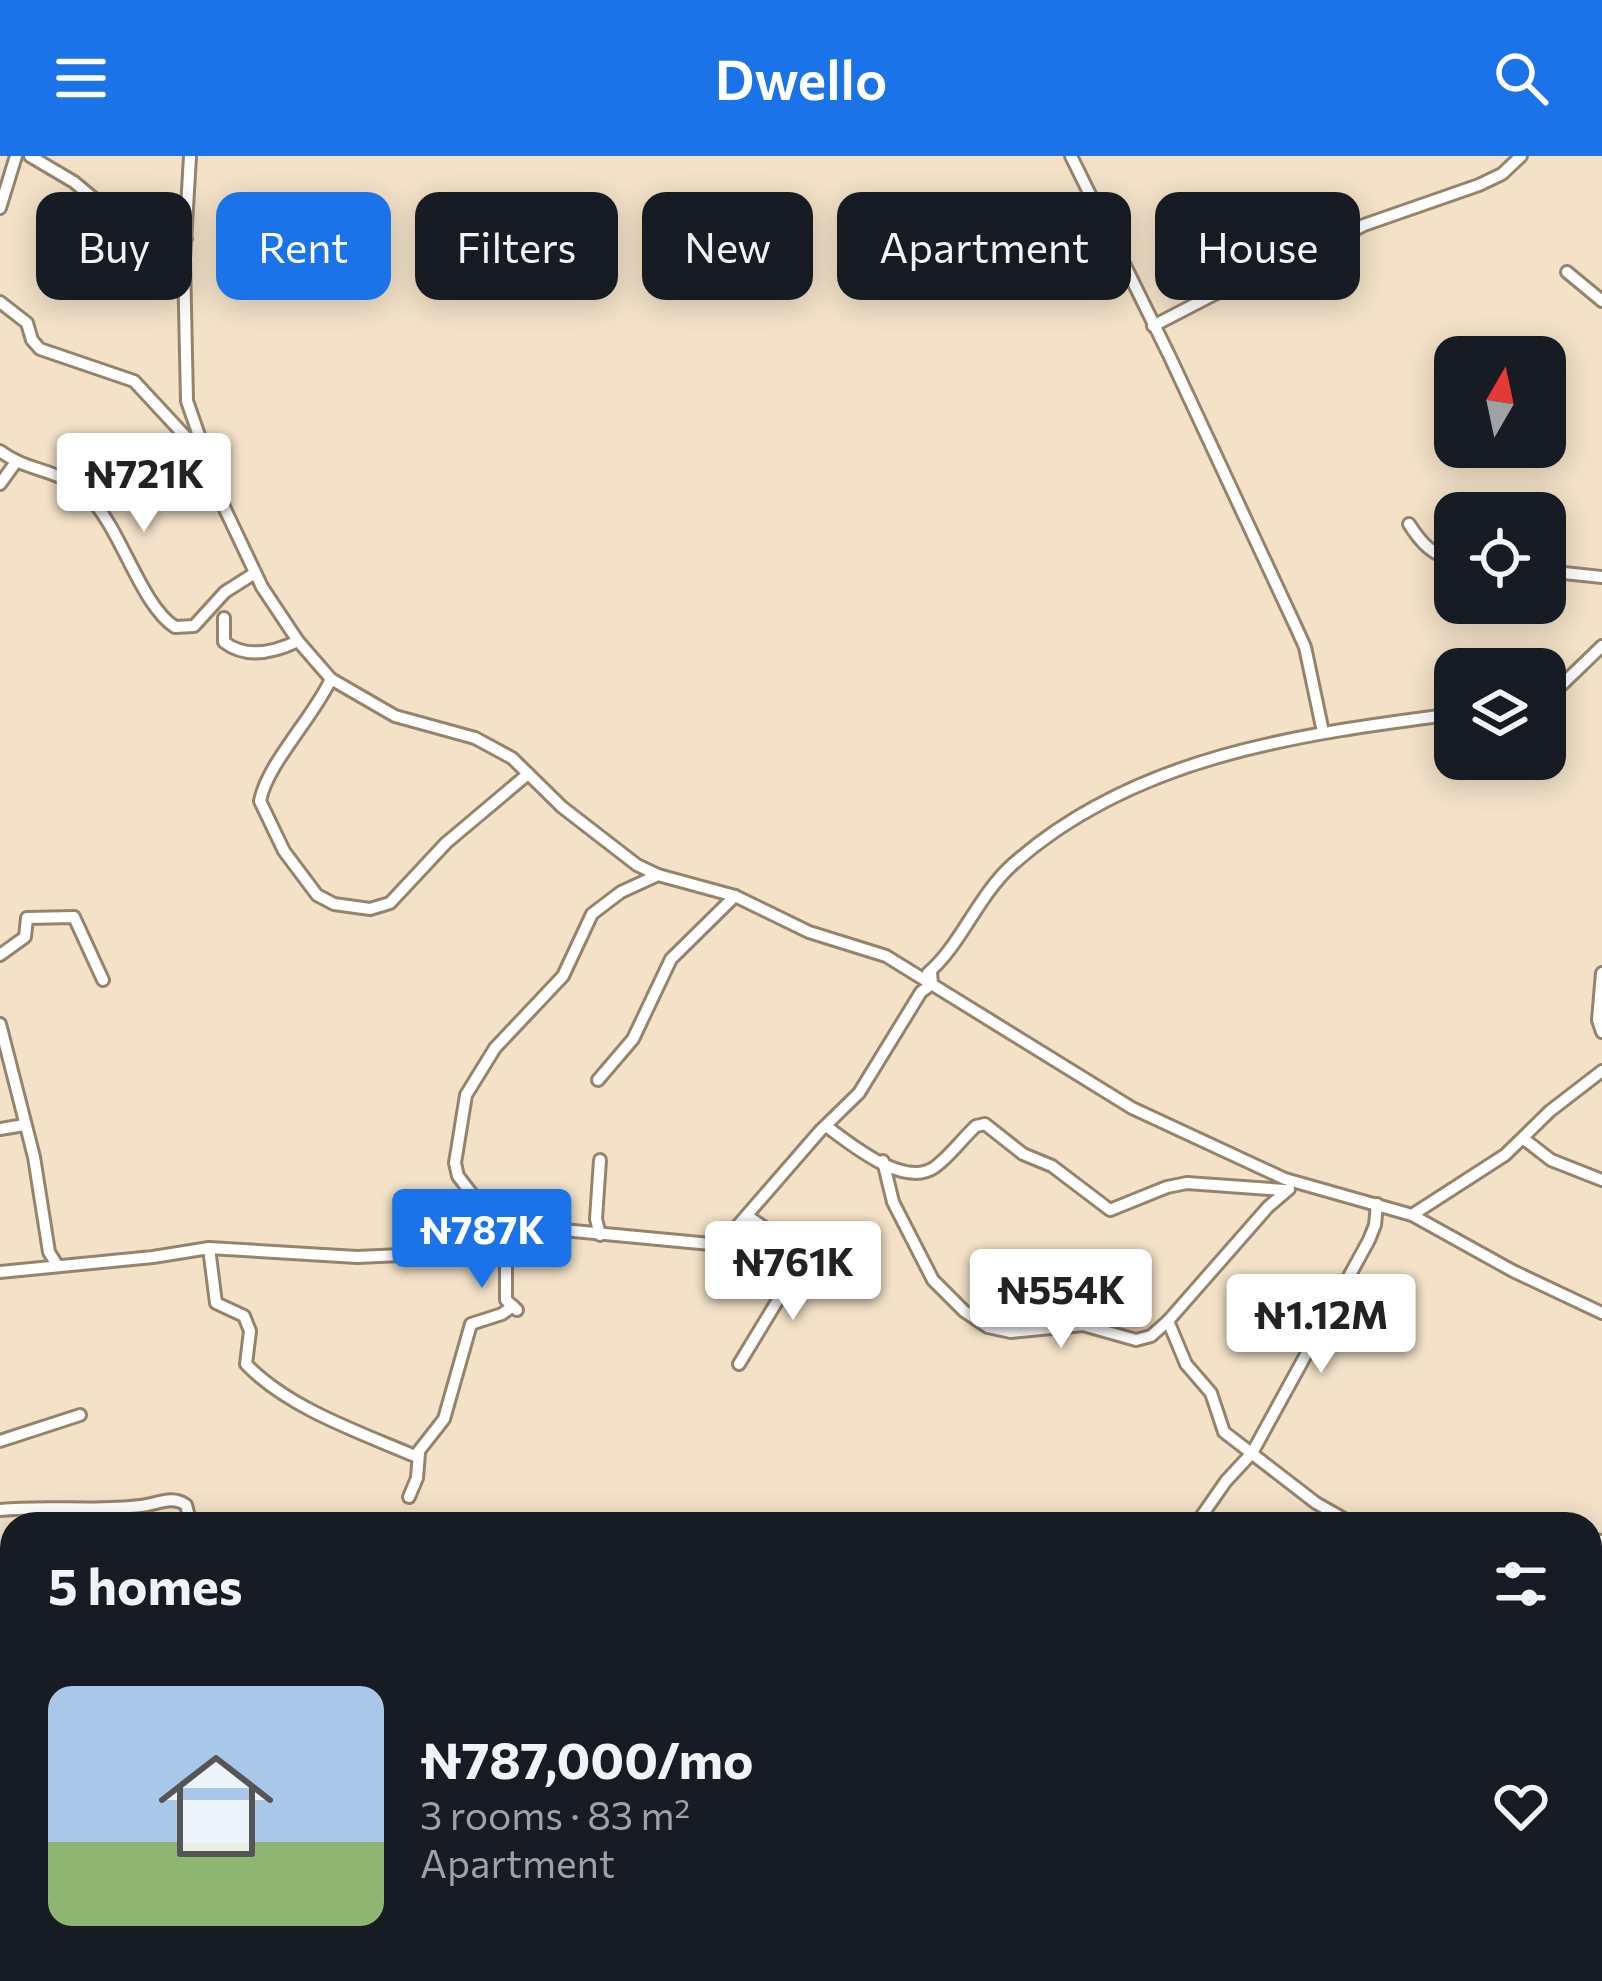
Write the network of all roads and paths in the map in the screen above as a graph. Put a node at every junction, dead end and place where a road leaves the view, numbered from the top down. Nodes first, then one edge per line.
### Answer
1 (16, 156) edge
2 (29, 156) edge
3 (190, 156) edge
4 (1070, 156) edge
5 (1521, 156) edge
6 (3, 181) edge
7 (86, 192) edge
8 (188, 192) edge
9 (0, 208) edge
10 (1567, 272) dead end
11 (186, 300) edge
12 (1602, 301) edge
13 (0, 302) edge
14 (1153, 326) junction
15 (203, 446) junction
16 (0, 452) edge
17 (16, 462) junction
18 (0, 484) edge
19 (1409, 524) dead end
20 (1434, 552) edge
21 (255, 573) junction
22 (1566, 573) edge
23 (1602, 577) edge
24 (224, 618) dead end
25 (298, 641) junction
26 (1602, 646) edge
27 (331, 679) junction
28 (1566, 681) edge
29 (1434, 715) edge
30 (1323, 732) junction
31 (528, 773) junction
32 (658, 875) junction
33 (735, 896) junction
34 (0, 955) edge
35 (1602, 973) edge
36 (928, 978) junction
37 (103, 980) dead end
38 (0, 1024) edge
39 (1602, 1032) edge
40 (1602, 1071) edge
41 (598, 1080) dead end
42 (24, 1125) junction
43 (826, 1126) junction
44 (0, 1129) edge
45 (1524, 1139) junction
46 (600, 1160) dead end
47 (883, 1161) junction
48 (1602, 1180) edge
49 (1308, 1184) junction
50 (1289, 1189) junction
51 (1377, 1204) junction
52 (1412, 1215) junction
53 (749, 1216) junction
54 (600, 1234) junction
55 (501, 1242) junction
56 (209, 1247) junction
57 (49, 1252) junction
58 (804, 1257) junction
59 (57, 1265) junction
60 (34, 1268) junction
61 (0, 1272) edge
62 (840, 1280) dead end
63 (1602, 1313) edge
64 (1168, 1322) junction
65 (739, 1364) dead end
66 (80, 1415) dead end
67 (0, 1441) edge
68 (419, 1453) junction
69 (1252, 1453) junction
70 (409, 1497) dead end
71 (0, 1510) edge
72 (188, 1512) edge
73 (1204, 1512) edge
74 (1331, 1512) edge

1 - 6 street
2 - 7 street
3 - 8 street
4 - 14 street
5 - 14 street
6 - 9 street
10 - 12 street
11 - 15 street
13 - 15 street
14 - 30 street
15 - 21 street
16 - 17 street
17 - 18 street
17 - 21 street
19 - 20 street
21 - 25 street
22 - 23 street
24 - 25 street
25 - 27 street
26 - 28 street
27 - 31 street
27 - 31 street
29 - 30 street
30 - 36 street
31 - 32 street
32 - 33 street
32 - 55 street
33 - 36 street
33 - 41 street
34 - 37 street
35 - 39 street
36 - 43 street
36 - 49 street
38 - 42 street
40 - 45 street
42 - 44 street
42 - 57 street
43 - 47 street
43 - 53 street
45 - 48 street
45 - 52 street
46 - 54 street
47 - 50 street
47 - 64 street
49 - 50 street
49 - 51 street
50 - 64 street
51 - 52 street
51 - 69 street
52 - 63 street
53 - 54 street
53 - 58 street
54 - 55 street
55 - 56 street
55 - 68 street
56 - 59 street
56 - 68 street
57 - 59 street
57 - 60 street
58 - 62 street
58 - 65 street
59 - 60 street
60 - 61 street
64 - 69 street
66 - 67 street
68 - 70 street
69 - 73 street
69 - 74 street
71 - 72 street

